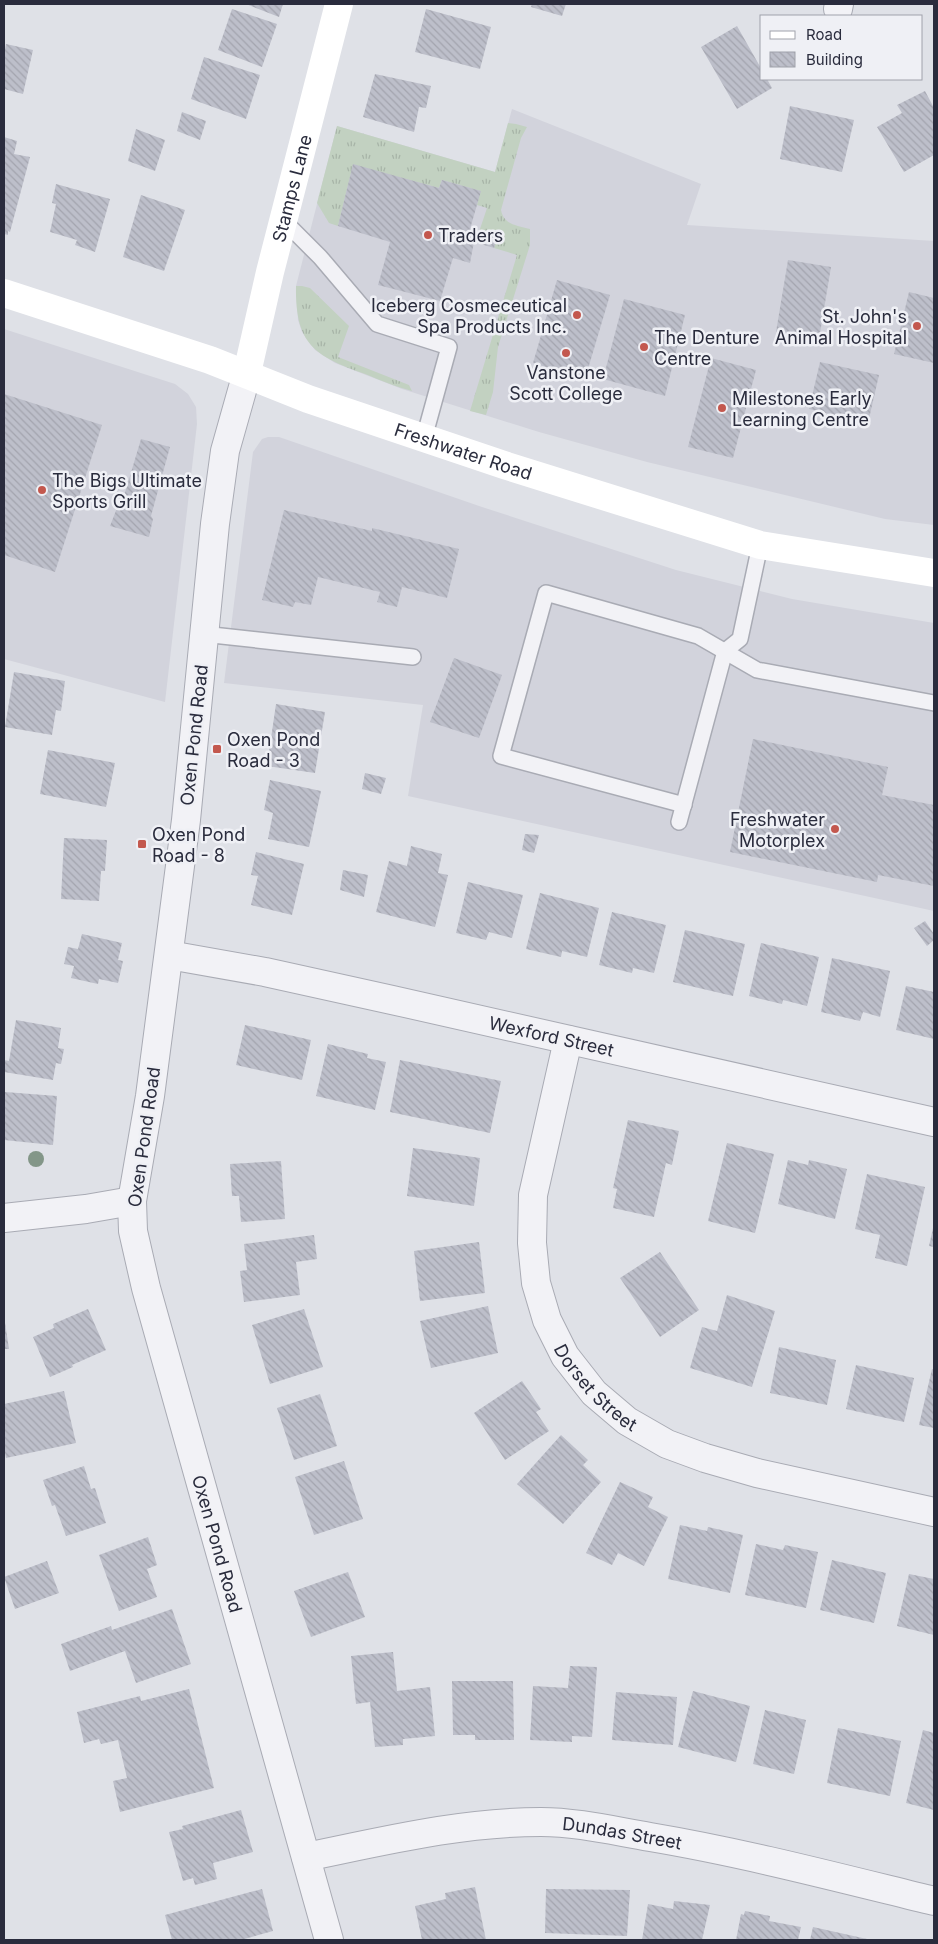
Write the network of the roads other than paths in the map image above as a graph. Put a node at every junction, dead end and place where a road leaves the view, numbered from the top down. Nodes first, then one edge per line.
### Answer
1 (339, 4) edge
2 (283, 220) junction
3 (4, 293) edge
4 (247, 373) junction
5 (424, 438) junction
6 (760, 545) junction
7 (934, 573) edge
8 (203, 634) junction
9 (724, 651) junction
10 (413, 657) dead end
11 (934, 703) edge
12 (684, 805) junction
13 (679, 822) dead end
14 (169, 955) junction
15 (568, 1040) junction
16 (934, 1122) edge
17 (132, 1201) junction
18 (4, 1218) edge
19 (934, 1512) edge
20 (306, 1858) junction
21 (934, 1900) edge
22 (329, 1940) edge

1 - 2 main road, Stamps Lane
2 - 4 main road, Stamps Lane
2 - 5 lane
3 - 4 main road, Freshwater Road
4 - 5 main road, Freshwater Road
4 - 8 street, Oxen Pond Road
5 - 6 main road, Freshwater Road
6 - 7 main road, Freshwater Road
6 - 9 lane
8 - 10 lane
8 - 14 street, Oxen Pond Road
9 - 11 lane
9 - 12 lane
9 - 12 lane
12 - 13 lane
14 - 15 street, Wexford Street
14 - 17 street, Oxen Pond Road
15 - 16 street, Wexford Street
15 - 19 street, Dorset Street
17 - 18 street
17 - 20 street, Oxen Pond Road
20 - 21 street, Dundas Street
20 - 22 street, Oxen Pond Road

